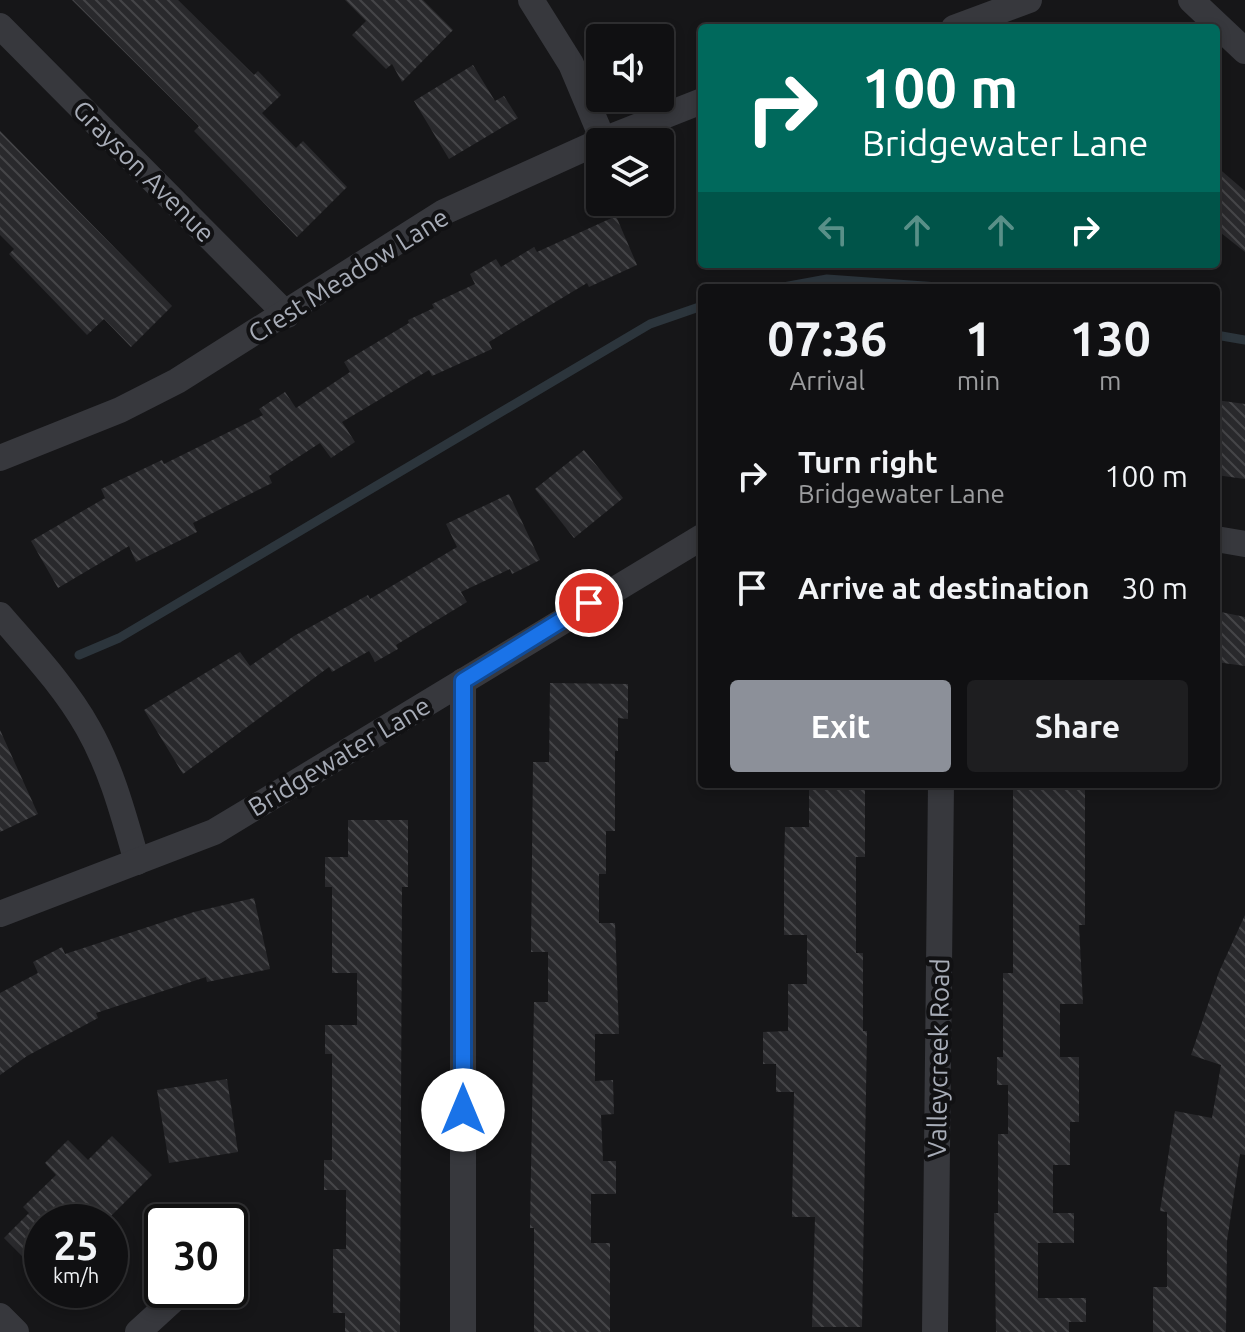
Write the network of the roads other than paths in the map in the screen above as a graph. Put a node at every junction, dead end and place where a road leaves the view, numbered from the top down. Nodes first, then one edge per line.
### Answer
1 (531, 0) edge
2 (1029, 0) edge
3 (1191, 0) edge
4 (965, 24) edge
5 (1216, 24) edge
6 (0, 26) edge
7 (1220, 27) edge
8 (1245, 51) edge
9 (698, 103) edge
10 (598, 128) edge
11 (633, 128) edge
12 (586, 148) edge
13 (287, 315) junction
14 (0, 458) edge
15 (698, 539) edge
16 (1220, 540) edge
17 (1245, 544) edge
18 (0, 615) edge
19 (463, 681) junction
20 (941, 788) edge
21 (137, 862) junction
22 (0, 914) edge
23 (164, 1308) edge
24 (0, 1316) edge
25 (16, 1332) edge
26 (138, 1332) edge
27 (463, 1332) edge
28 (935, 1332) edge

1 - 10 street
2 - 4 street
3 - 5 street
6 - 13 street, Grayson Avenue
7 - 8 street
9 - 11 street, Crest Meadow Lane
12 - 13 street, Crest Meadow Lane
13 - 14 street, Crest Meadow Lane
15 - 19 street, Bridgewater Lane
16 - 17 street
18 - 21 street
19 - 21 street, Bridgewater Lane
19 - 27 street
20 - 28 street, Valleycreek Road
21 - 22 street, Bridgewater Lane
23 - 26 street
24 - 25 street

